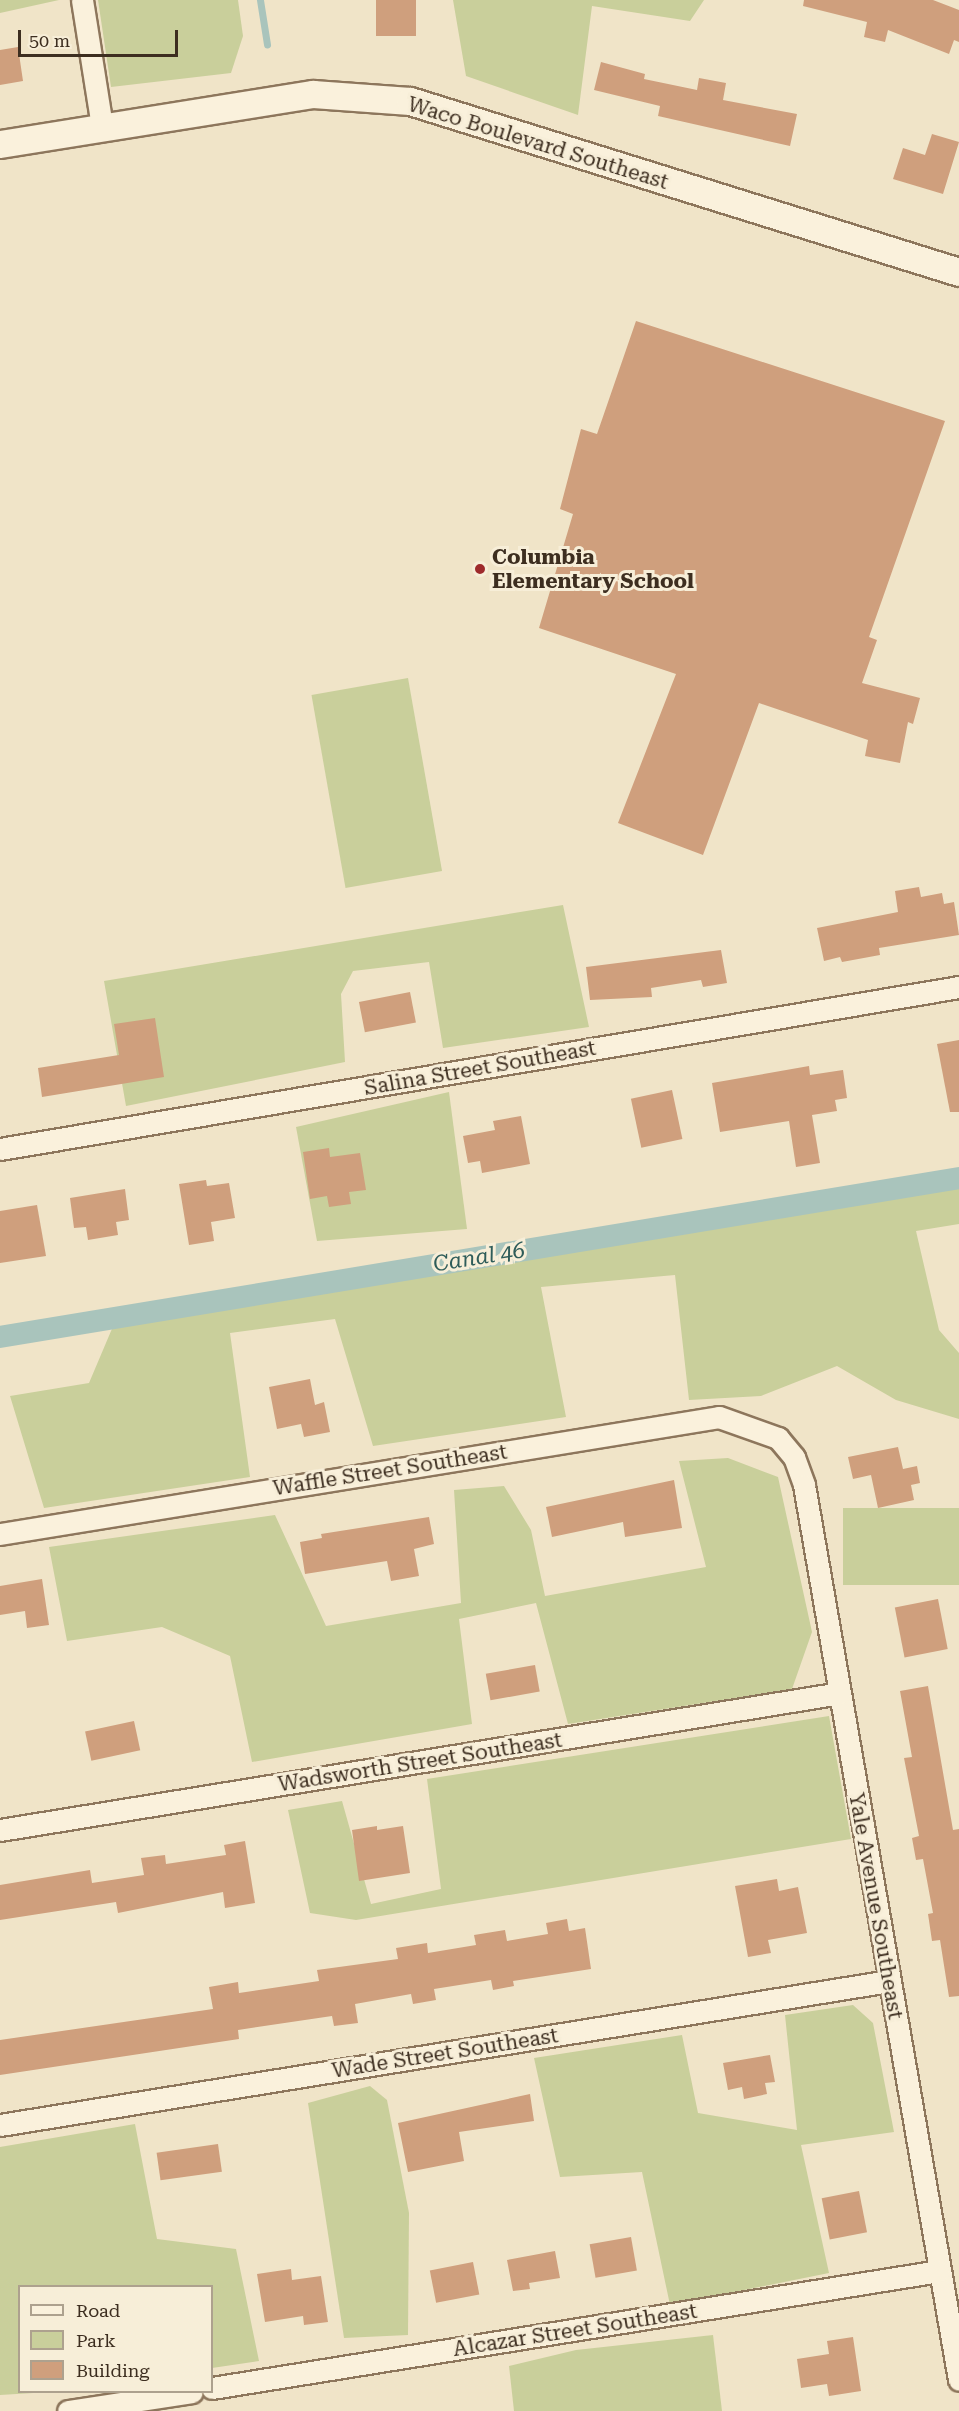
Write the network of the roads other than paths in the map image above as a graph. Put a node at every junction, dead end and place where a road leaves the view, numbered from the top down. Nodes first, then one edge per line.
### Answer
1 (82, 0) edge
2 (102, 126) junction
3 (0, 144) edge
4 (959, 272) edge
5 (959, 987) edge
6 (0, 1149) edge
7 (778, 1438) joint
8 (0, 1534) edge
9 (840, 1693) junction
10 (0, 1830) edge
11 (889, 1981) junction
12 (0, 2125) edge
13 (939, 2271) junction
14 (959, 2380) edge
15 (213, 2388) edge
16 (180, 2399) edge
17 (68, 2411) edge

1 - 2 street
2 - 3 street, Waco Boulevard Southeast
2 - 4 street, Waco Boulevard Southeast
5 - 6 street, Salina Street Southeast
7 - 8 street, Waffle Street Southeast
7 - 9 street, Yale Avenue Southeast
9 - 10 street, Wadsworth Street Southeast
9 - 11 street, Yale Avenue Southeast
11 - 12 street, Wade Street Southeast
11 - 13 street, Yale Avenue Southeast
13 - 14 street, Yale Avenue Southeast
13 - 15 street, Alcazar Street Southeast
16 - 17 street

